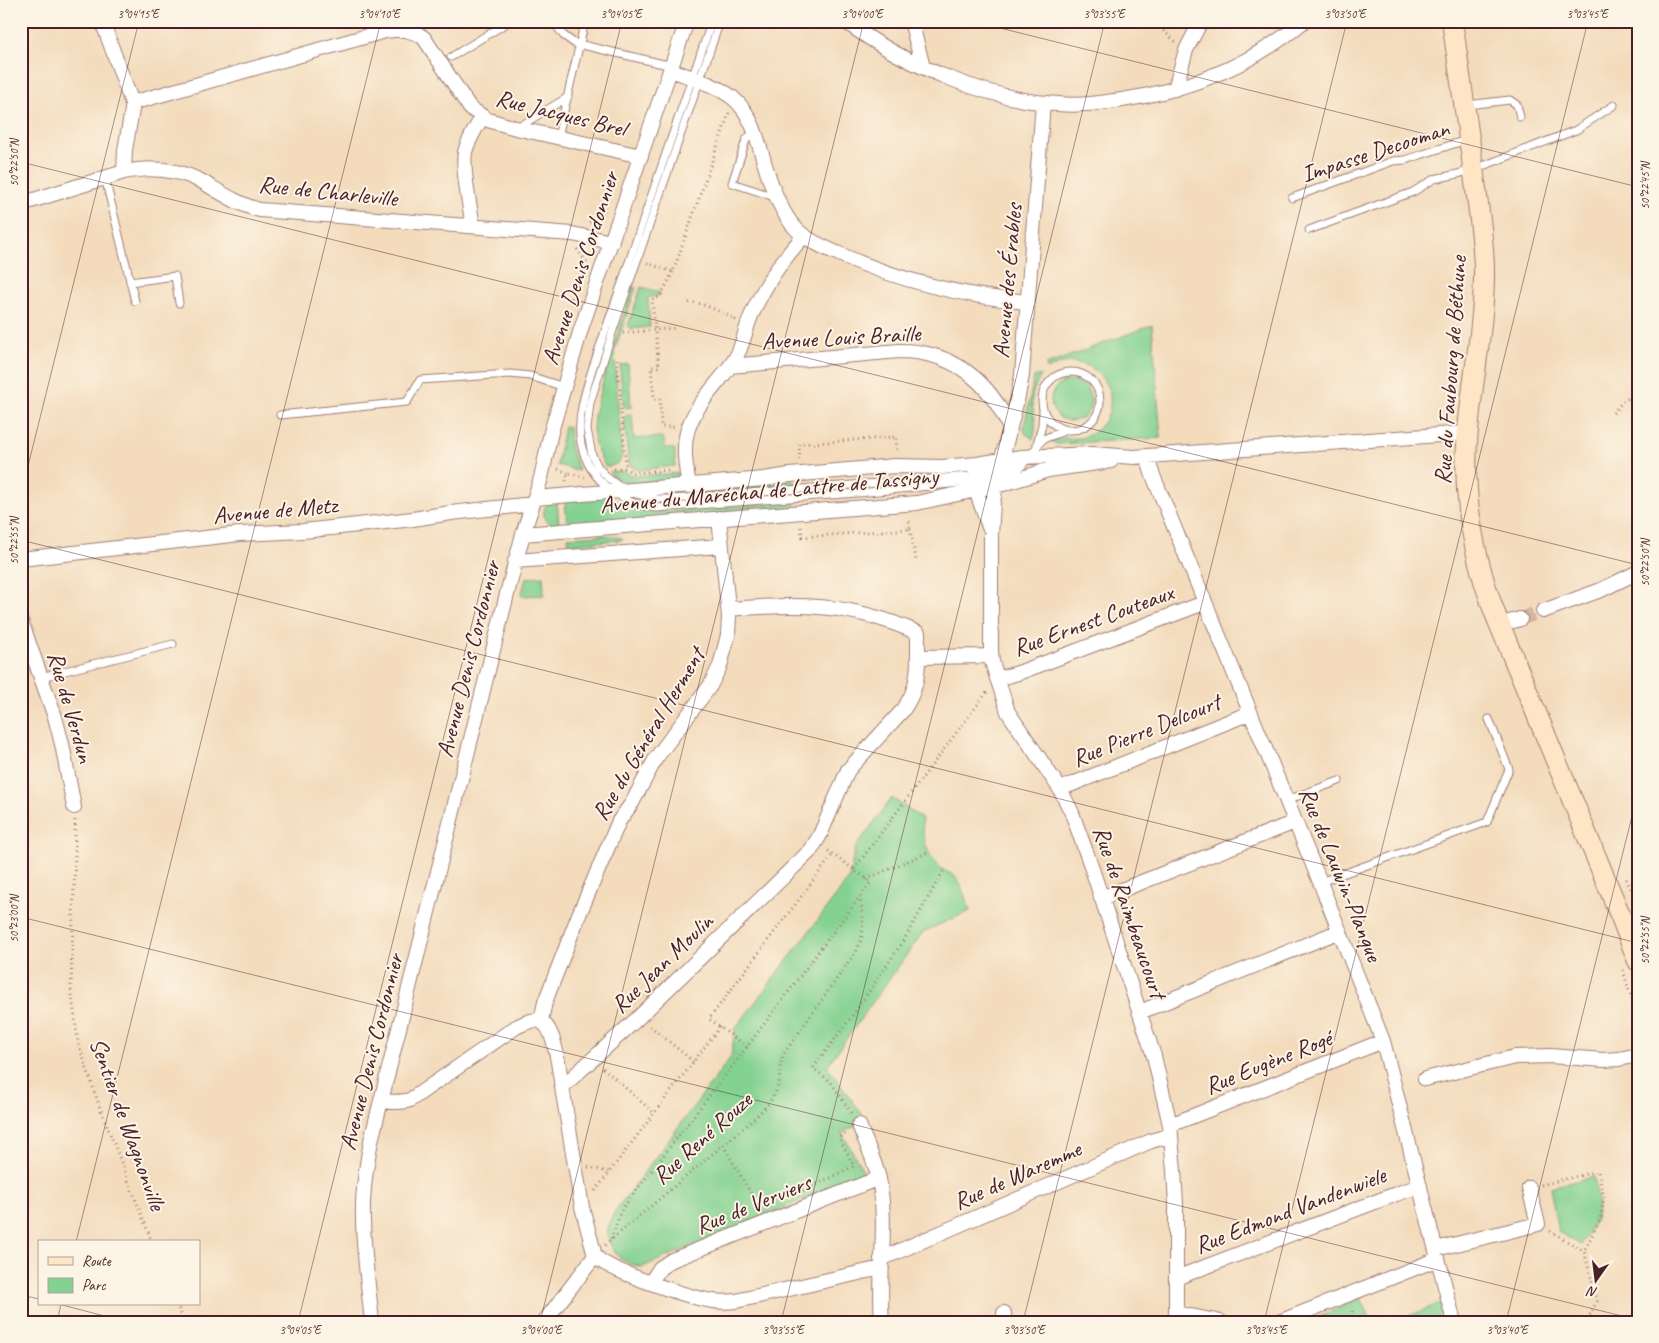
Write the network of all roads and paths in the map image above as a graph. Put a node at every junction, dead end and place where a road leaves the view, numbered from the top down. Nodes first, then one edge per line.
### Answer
1 (102, 21) edge
2 (510, 21) edge
3 (553, 21) edge
4 (585, 21) edge
5 (687, 21) edge
6 (712, 21) edge
7 (720, 21) edge
8 (845, 21) edge
9 (911, 21) edge
10 (1152, 21) edge
11 (1201, 21) edge
12 (1304, 21) edge
13 (1452, 21) edge
14 (408, 26) edge
15 (581, 45) junction
16 (1186, 50) junction
17 (451, 57) dead end
18 (923, 67) junction
19 (672, 68) junction
20 (696, 80) junction
21 (1175, 88) junction
22 (568, 97) junction
23 (132, 103) junction
24 (1043, 103) junction
25 (1464, 105) junction
26 (1614, 105) dead end
27 (730, 112) dead end
28 (482, 117) junction
29 (1520, 117) dead end
30 (516, 128) junction
31 (755, 130) junction
32 (558, 137) junction
33 (1469, 140) junction
34 (640, 156) junction
35 (1474, 168) junction
36 (124, 172) junction
37 (104, 178) junction
38 (777, 198) junction
39 (1292, 198) dead end
40 (21, 204) edge
41 (607, 207) dead end
42 (583, 224) dead end
43 (473, 226) junction
44 (1309, 230) dead end
45 (804, 236) junction
46 (612, 242) junction
47 (577, 249) dead end
48 (649, 255) dead end
49 (646, 262) junction
50 (586, 270) dead end
51 (644, 270) dead end
52 (674, 272) junction
53 (130, 282) junction
54 (135, 301) dead end
55 (1028, 302) junction
56 (179, 303) dead end
57 (625, 325) dead end
58 (678, 328) dead end
59 (655, 330) junction
60 (623, 333) junction
61 (620, 341) dead end
62 (617, 353) dead end
63 (730, 366) junction
64 (1455, 383) dead end
65 (564, 387) junction
66 (1638, 394) edge
67 (1043, 410) junction
68 (1613, 413) dead end
69 (280, 415) dead end
70 (680, 427) dead end
71 (1010, 429) junction
72 (1067, 430) junction
73 (1467, 433) junction
74 (1446, 434) junction
75 (1033, 451) junction
76 (904, 454) dead end
77 (1140, 456) junction
78 (795, 464) dead end
79 (626, 468) dead end
80 (558, 469) dead end
81 (568, 473) dead end
82 (998, 473) junction
83 (977, 478) junction
84 (689, 486) junction
85 (619, 491) junction
86 (534, 501) junction
87 (909, 514) dead end
88 (719, 518) junction
89 (801, 522) dead end
90 (910, 528) junction
91 (523, 534) junction
92 (991, 535) junction
93 (721, 546) junction
94 (21, 559) edge
95 (916, 560) dead end
96 (515, 561) junction
97 (1638, 572) edge
98 (1204, 603) junction
99 (728, 609) junction
100 (1543, 610) tunnel mouth
101 (1520, 619) tunnel mouth
102 (21, 621) edge
103 (1499, 625) junction
104 (173, 644) dead end
105 (991, 656) junction
106 (918, 657) junction
107 (40, 677) junction
108 (997, 678) junction
109 (1250, 713) junction
110 (1489, 719) dead end
111 (1340, 781) dead end
112 (1060, 789) junction
113 (1286, 800) junction
114 (74, 807) joint
115 (1295, 822) junction
116 (816, 842) junction
117 (929, 852) dead end
118 (833, 854) junction
119 (854, 869) junction
120 (944, 870) dead end
121 (1625, 878) dead end
122 (866, 879) junction
123 (1320, 882) junction
124 (860, 896) junction
125 (1102, 898) junction
126 (1638, 901) edge
127 (1340, 931) junction
128 (1630, 964) edge
129 (1140, 1012) junction
130 (638, 1017) junction
131 (540, 1021) junction
132 (720, 1027) junction
133 (1638, 1034) edge
134 (1383, 1041) junction
135 (747, 1047) junction
136 (1638, 1055) edge
137 (593, 1059) junction
138 (694, 1062) junction
139 (1425, 1079) dead end
140 (562, 1087) junction
141 (381, 1101) junction
142 (655, 1114) junction
143 (859, 1125) junction
144 (1170, 1130) junction
145 (723, 1145) junction
146 (879, 1178) junction
147 (1420, 1186) junction
148 (1529, 1188) joint
149 (795, 1194) dead end
150 (582, 1207) junction
151 (770, 1207) dead end
152 (1538, 1224) junction
153 (611, 1239) junction
154 (151, 1240) edge
155 (1584, 1250) junction
156 (1437, 1254) junction
157 (595, 1256) junction
158 (881, 1264) junction
159 (1176, 1278) junction
160 (651, 1282) junction
161 (178, 1306) edge
162 (1176, 1318) edge
163 (184, 1322) edge
164 (372, 1322) edge
165 (544, 1322) edge
166 (882, 1322) edge
167 (1221, 1322) edge
168 (1280, 1322) edge
169 (1454, 1322) edge
170 (1586, 1322) edge

1 - 23 street
2 - 17 lane
3 - 15 lane
4 - 15 lane
5 - 19 street, Avenue Denis Cordonnier
6 - 20 lane
7 - 20 lane
8 - 18 street
9 - 18 street
10 - 16 path
11 - 16 street
12 - 21 street
13 - 25 street, Rue du Faubourg de Béthune
14 - 23 street, Rue Jacques Brel
14 - 28 street, Rue Jacques Brel
15 - 19 lane
15 - 22 lane
16 - 21 street
18 - 24 street
19 - 20 street
19 - 34 street, Avenue Denis Cordonnier
20 - 31 street
20 - 85 lane
20 - 85 lane
21 - 24 street
22 - 30 lane
22 - 32 lane
23 - 36 street
24 - 55 street, Avenue des Érables
25 - 29 lane
25 - 33 street, Rue du Faubourg de Béthune
26 - 35 lane
27 - 52 path
28 - 30 street, Rue Jacques Brel
28 - 43 street
30 - 32 street, Rue Jacques Brel
31 - 38 street
31 - 38 lane
32 - 34 street, Rue Jacques Brel
33 - 35 street, Rue du Faubourg de Béthune
33 - 39 lane, Impasse Decooman
34 - 46 street, Avenue Denis Cordonnier
35 - 44 lane
35 - 73 street, Rue du Faubourg de Béthune
36 - 37 street, Rue de Charleville
36 - 43 street, Rue de Charleville
37 - 40 street, Rue de Charleville
37 - 53 lane
38 - 45 street
41 - 42 path
43 - 46 street, Rue de Charleville
45 - 55 street
45 - 63 street, Avenue Louis Braille
46 - 65 street, Avenue Denis Cordonnier
47 - 50 path
48 - 49 path
49 - 51 path
49 - 52 path
52 - 59 path
53 - 54 lane
53 - 56 lane
55 - 71 street, Avenue des Érables
57 - 60 path
58 - 59 path
59 - 60 path
59 - 70 path
60 - 61 path
62 - 79 path
63 - 71 street, Avenue Louis Braille
63 - 84 street, Avenue Louis Braille
64 - 74 path
65 - 69 lane
65 - 86 street, Avenue Denis Cordonnier
66 - 68 path
67 - 72 lane
67 - 72 lane
67 - 75 lane
71 - 82 street, Avenue des Érables
72 - 75 lane
73 - 74 street, Avenue du Maréchal de Lattre de Tassigny
73 - 103 street, Rue du Faubourg de Béthune
74 - 77 street, Avenue du Maréchal de Lattre de Tassigny
75 - 77 street, Avenue du Maréchal de Lattre de Tassigny
75 - 82 street, Avenue du Maréchal de Lattre de Tassigny
76 - 78 path
77 - 82 street, Avenue du Maréchal de Lattre de Tassigny
77 - 98 street, Rue de Lauwin-Planque
80 - 81 path
82 - 83 street, Avenue du Maréchal de Lattre de Tassigny
82 - 83 street, Avenue du Maréchal de Lattre de Tassigny
82 - 92 street, Rue de Raimbeaucourt
83 - 84 street, Avenue du Maréchal de Lattre de Tassigny
83 - 85 lane
83 - 85 lane
83 - 88 street, Avenue du Maréchal de Lattre de Tassigny
83 - 92 street, Rue de Raimbeaucourt
84 - 85 street, Avenue du Maréchal de Lattre de Tassigny
85 - 86 street, Avenue du Maréchal de Lattre de Tassigny
86 - 91 street, Avenue Denis Cordonnier
86 - 94 street, Avenue de Metz
87 - 90 path
88 - 91 street, Avenue du Maréchal de Lattre de Tassigny
88 - 93 street, Rue du Général Herment
89 - 90 path
90 - 95 path
91 - 96 street, Avenue Denis Cordonnier
92 - 105 street, Rue de Raimbeaucourt
93 - 96 street, Avenue du Maréchal de Lattre de Tassigny
93 - 99 street, Rue du Général Herment
96 - 141 street, Avenue Denis Cordonnier
97 - 100 street
98 - 108 street, Rue Ernest Couteaux
98 - 109 street, Rue de Lauwin-Planque
99 - 106 street, Rue Jean Moulin
99 - 131 street, Rue du Général Herment
101 - 103 street
102 - 107 street, Rue de Verdun
103 - 128 street, Rue du Faubourg de Béthune
104 - 107 lane
105 - 106 street
105 - 108 street, Rue de Raimbeaucourt
106 - 116 street, Rue Jean Moulin
107 - 114 street, Rue de Verdun
108 - 112 street, Rue de Raimbeaucourt
108 - 119 path
109 - 112 street, Rue Pierre Delcourt
109 - 113 street, Rue de Lauwin-Planque
110 - 123 lane
111 - 113 lane
112 - 125 street, Rue de Raimbeaucourt
113 - 115 street, Rue de Lauwin-Planque
114 - 154 path, Sentier de Wagnonville
115 - 123 street, Rue de Lauwin-Planque
115 - 125 street
116 - 118 path
116 - 130 street, Rue Jean Moulin
117 - 122 path
118 - 119 path
118 - 132 path
119 - 122 path
120 - 143 path
121 - 126 path
122 - 124 path
123 - 127 street, Rue de Lauwin-Planque
124 - 135 path
124 - 145 path, Rue René Rouze
125 - 129 street, Rue de Raimbeaucourt
127 - 129 street
127 - 134 street, Rue de Lauwin-Planque
128 - 133 path
129 - 144 street, Rue de Raimbeaucourt
130 - 137 street, Rue Jean Moulin
130 - 138 path
131 - 140 street
131 - 141 street
132 - 135 path
132 - 138 path
134 - 144 street, Rue Eugène Rogé
134 - 147 street, Rue de Lauwin-Planque
135 - 153 path
136 - 139 street
137 - 140 street, Rue Jean Moulin
137 - 142 path
138 - 142 path
140 - 150 street
141 - 164 street, Avenue Denis Cordonnier
142 - 150 path
143 - 146 street
143 - 149 path
144 - 158 street, Rue de Waremme
144 - 159 street, Rue de Raimbeaucourt
145 - 151 path
145 - 153 path, Rue René Rouze
146 - 158 street
146 - 160 street, Rue de Verviers
147 - 156 street, Rue de Lauwin-Planque
147 - 159 street, Rue Edmond Vandenwiele
148 - 152 street
148 - 155 path
150 - 157 street
152 - 155 path
152 - 156 street
153 - 157 path, Rue René Rouze
155 - 170 path
156 - 168 street
156 - 169 street, Rue de Lauwin-Planque
157 - 160 street, Rue de Waremme
157 - 165 street
158 - 160 street, Rue de Waremme
158 - 166 street
159 - 162 street, Rue de Raimbeaucourt
161 - 163 path
162 - 167 street

